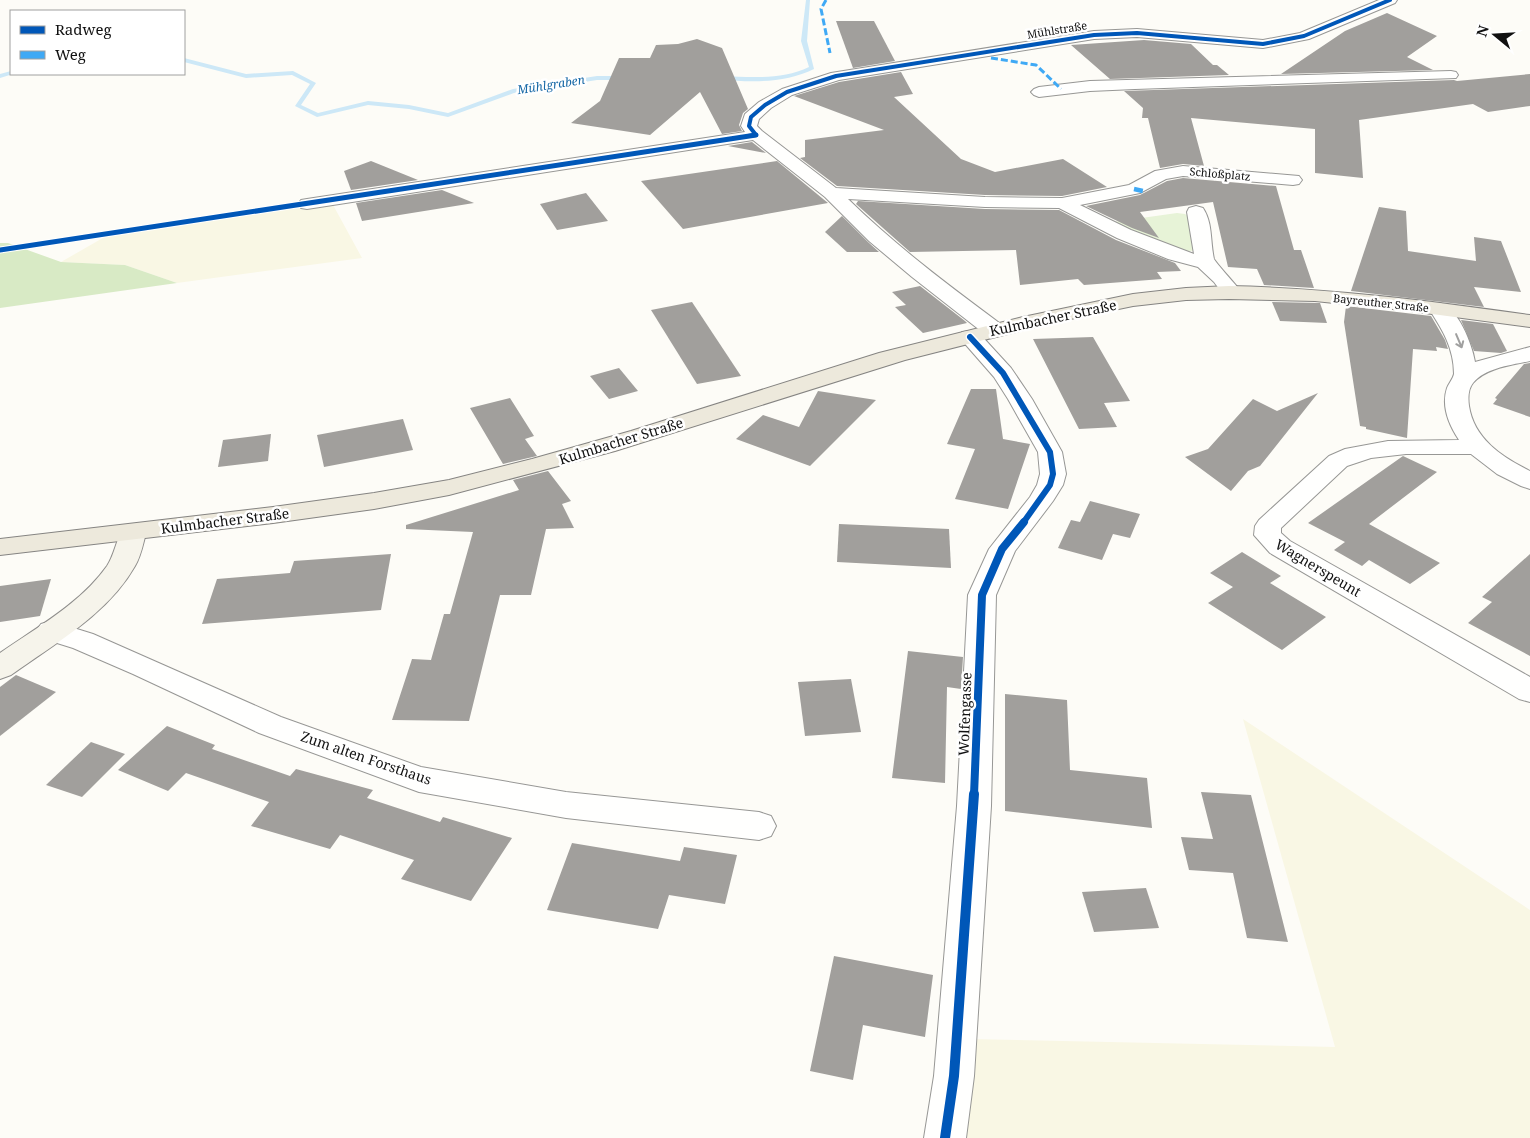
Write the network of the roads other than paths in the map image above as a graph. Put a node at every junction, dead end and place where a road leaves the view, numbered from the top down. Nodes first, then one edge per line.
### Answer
1 (1390, 0) edge
2 (1227, 42) junction
3 (1450, 75) dead end
4 (1252, 80) junction
5 (1039, 92) dead end
6 (756, 135) junction
7 (1293, 180) dead end
8 (831, 193) junction
9 (1062, 203) junction
10 (307, 204) dead end
11 (1196, 212) dead end
12 (1205, 263) junction
13 (1232, 293) junction
14 (1439, 309) junction
15 (1530, 321) edge
16 (982, 334) junction
17 (1530, 354) edge
18 (1465, 378) junction
19 (1477, 447) junction
20 (1530, 481) edge
21 (133, 533) junction
22 (0, 547) edge
23 (51, 631) junction
24 (0, 668) edge
25 (1530, 691) edge
26 (759, 826) dead end
27 (945, 1138) edge

1 - 2 street, Mühlstraße
2 - 4 street
2 - 6 street, Mühlstraße
3 - 4 street
4 - 5 street
6 - 8 street
6 - 10 street
7 - 9 street, Schloßplatz
8 - 9 street, Schloßplatz
8 - 16 street
9 - 12 street, Schloßplatz
11 - 12 street
12 - 13 street, Schloßplatz
13 - 14 main road, Bayreuther Straße
13 - 16 main road, Kulmbacher Straße
14 - 15 main road, Bayreuther Straße
14 -> 18 street
16 - 21 main road, Kulmbacher Straße
16 - 27 street, Wolfengasse
17 - 18 street
18 - 19 street
19 - 20 street
19 - 25 street, Wagnerspeunt
21 - 22 main road, Kulmbacher Straße
21 - 23 street
23 - 24 street
23 - 26 street, Zum alten Forsthaus

